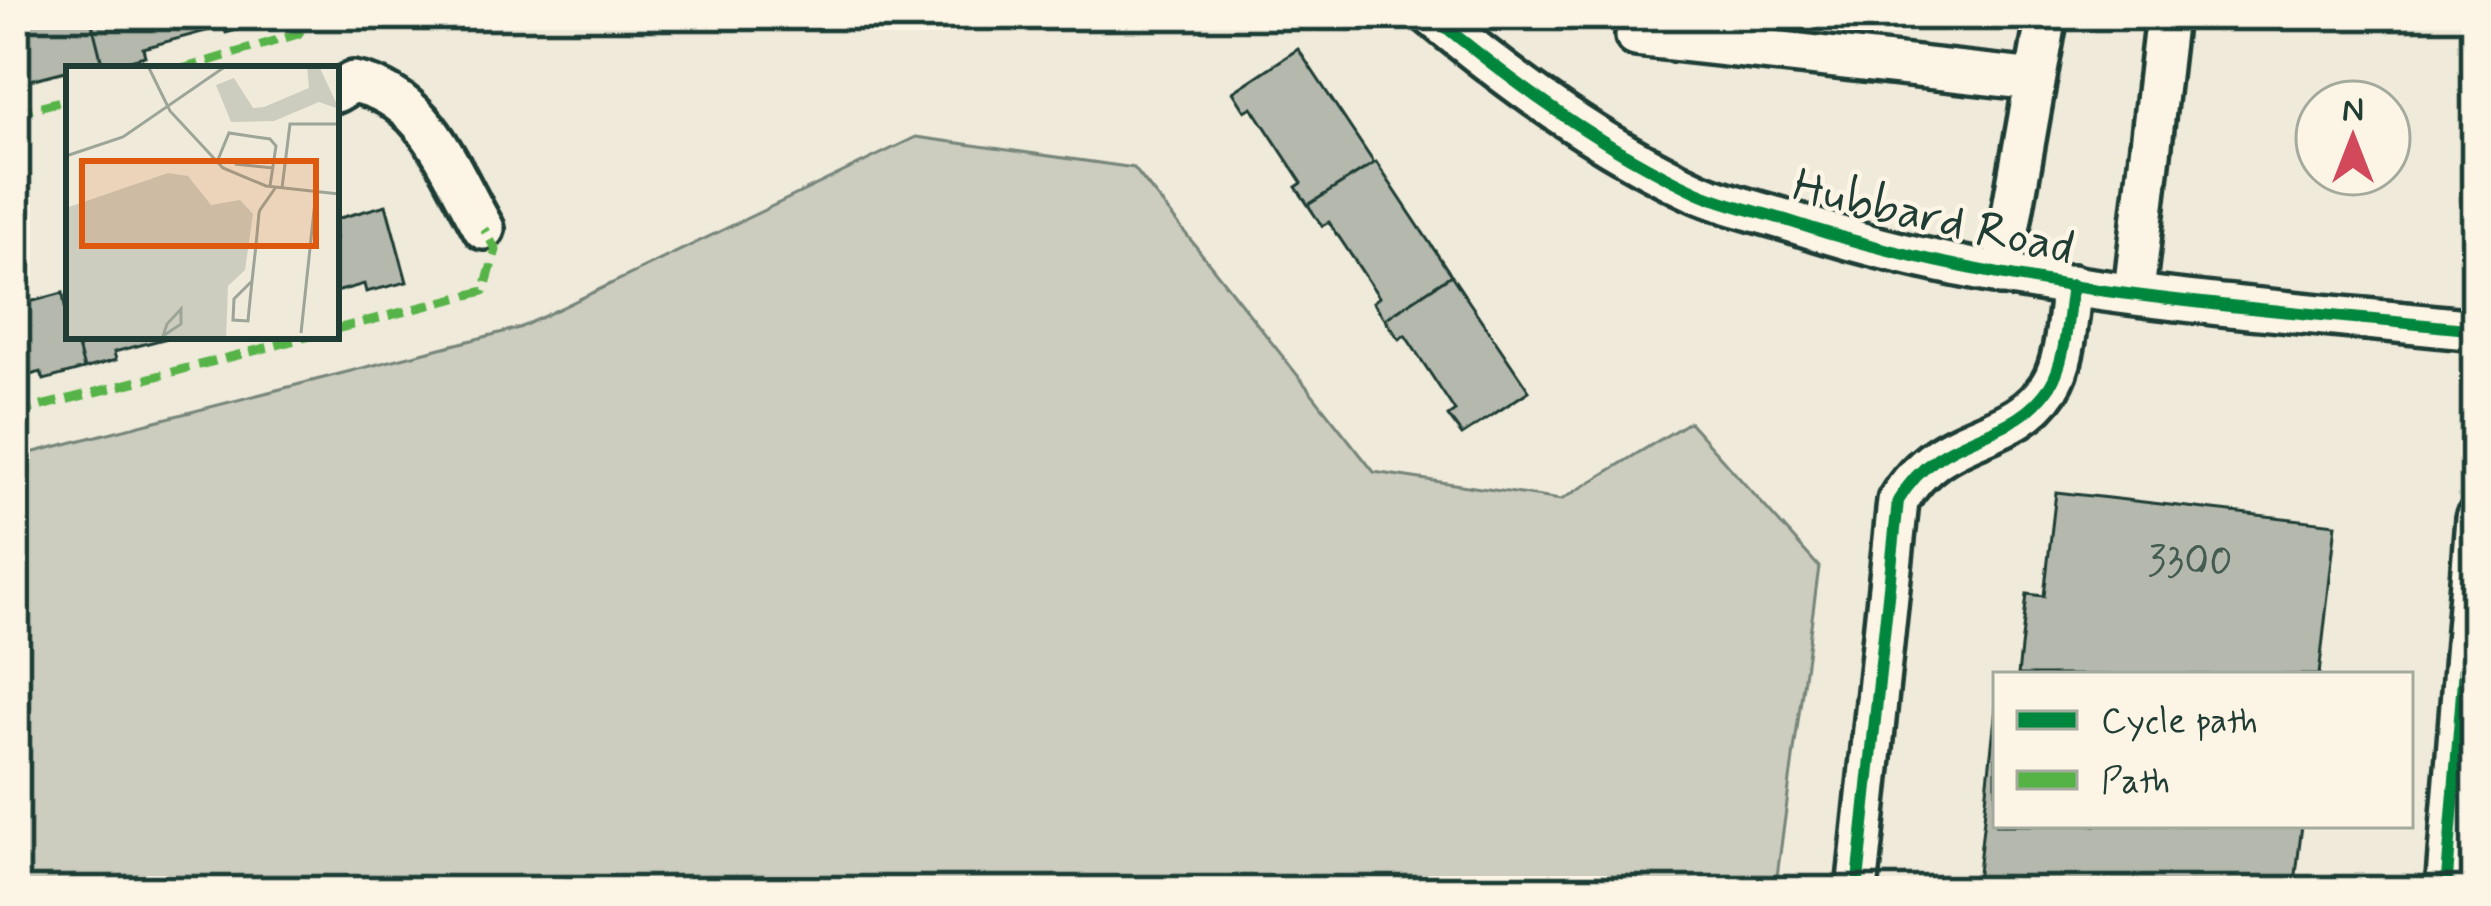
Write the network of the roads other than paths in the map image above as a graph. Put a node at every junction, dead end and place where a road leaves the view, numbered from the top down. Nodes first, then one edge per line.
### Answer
1 (2047, 15) edge
2 (2166, 15) edge
3 (1435, 16) edge
4 (1636, 36) dead end
5 (2035, 80) junction
6 (339, 90) edge
7 (484, 229) dead end
8 (2001, 275) junction
9 (2072, 285) junction
10 (2134, 292) junction
11 (2476, 330) edge
12 (2476, 518) edge
13 (1857, 891) edge
14 (2446, 891) edge

1 - 5 street
2 - 10 street
3 - 8 street, Hubbard Road
4 - 5 street
5 - 8 street
6 - 7 street
8 - 9 street, Hubbard Road
9 - 10 street, Hubbard Road
9 - 13 street
10 - 11 street, Hubbard Road
12 - 14 street

